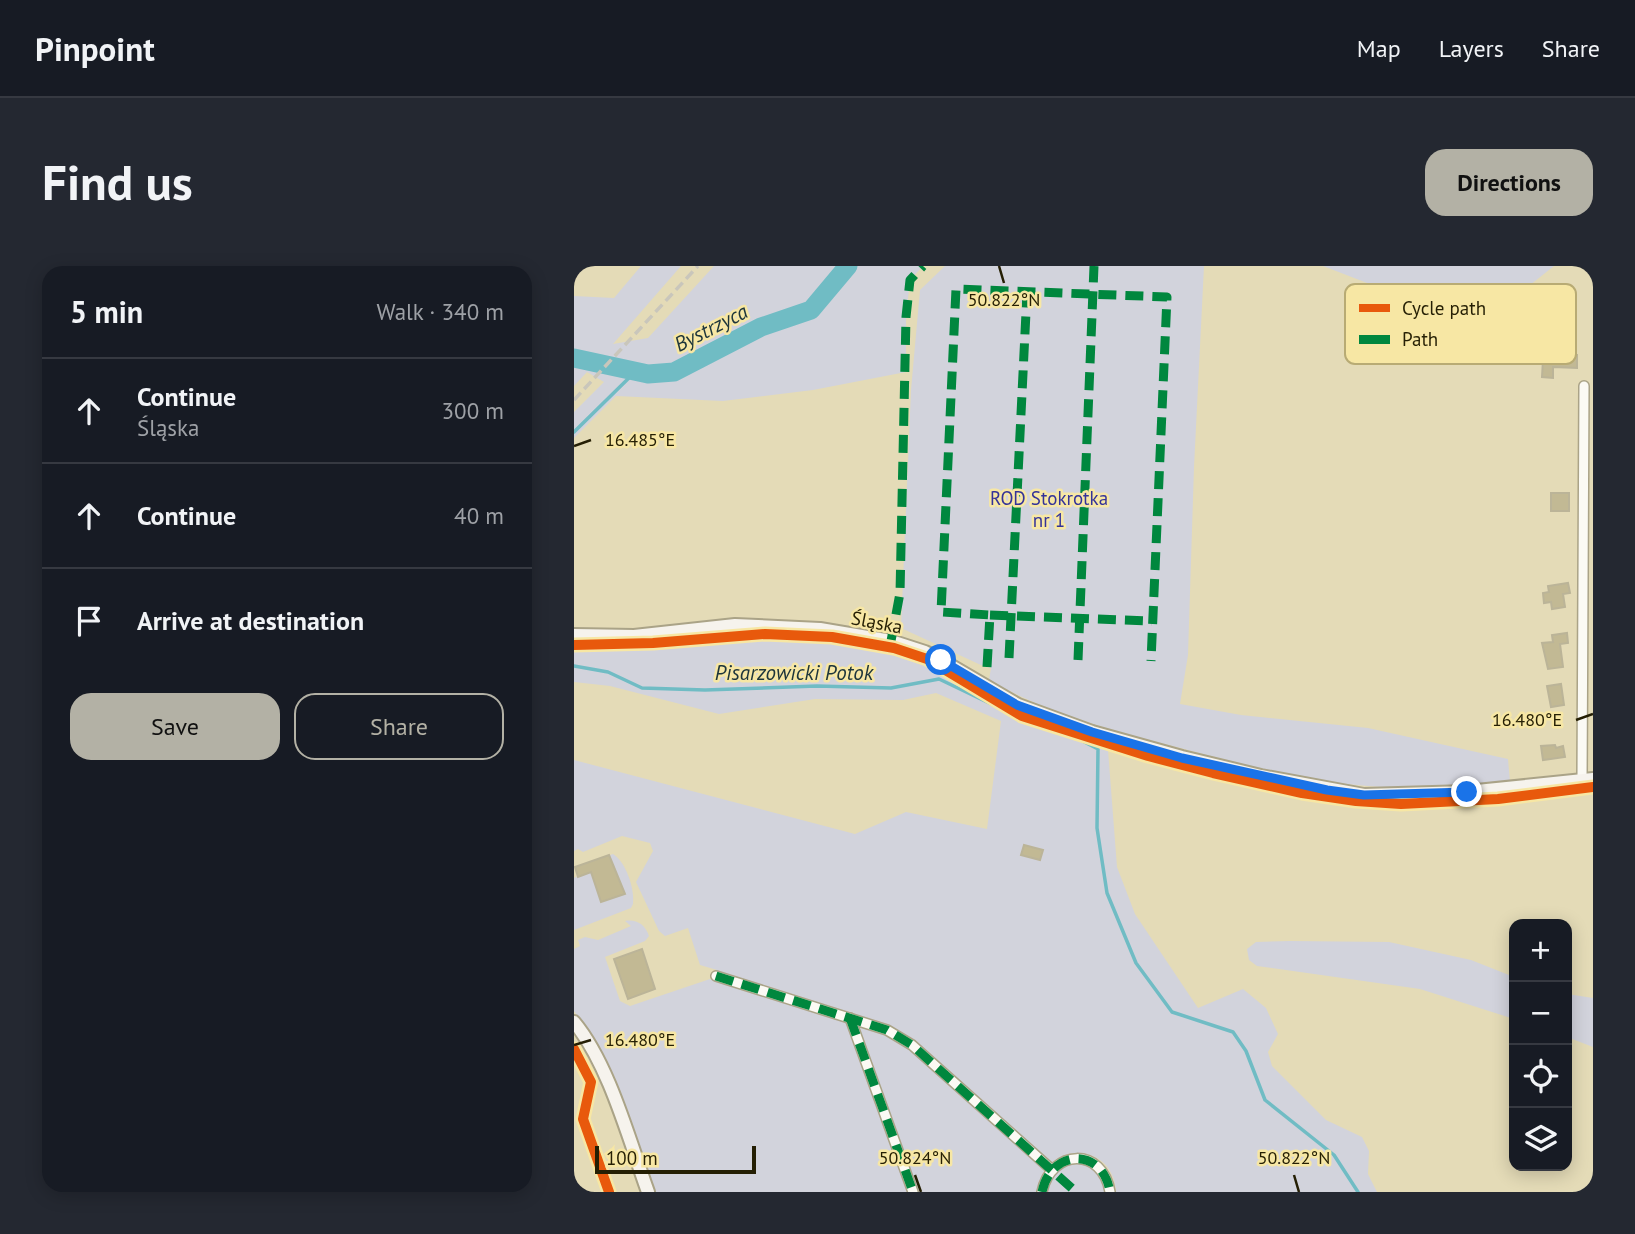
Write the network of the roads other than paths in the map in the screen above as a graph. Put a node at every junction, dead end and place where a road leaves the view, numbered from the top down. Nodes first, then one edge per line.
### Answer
1 (1584, 386) dead end
2 (574, 635) edge
3 (1588, 780) edge
4 (716, 975) dead end
5 (850, 1018) junction
6 (574, 1022) edge
7 (1051, 1169) junction
8 (648, 1192) edge
9 (914, 1192) edge
10 (1042, 1192) edge
11 (1110, 1192) edge

1 - 3 street
2 - 3 street, Śląska
4 - 5 street
5 - 7 street
5 - 9 street
6 - 8 street
7 - 10 street
7 - 11 street

